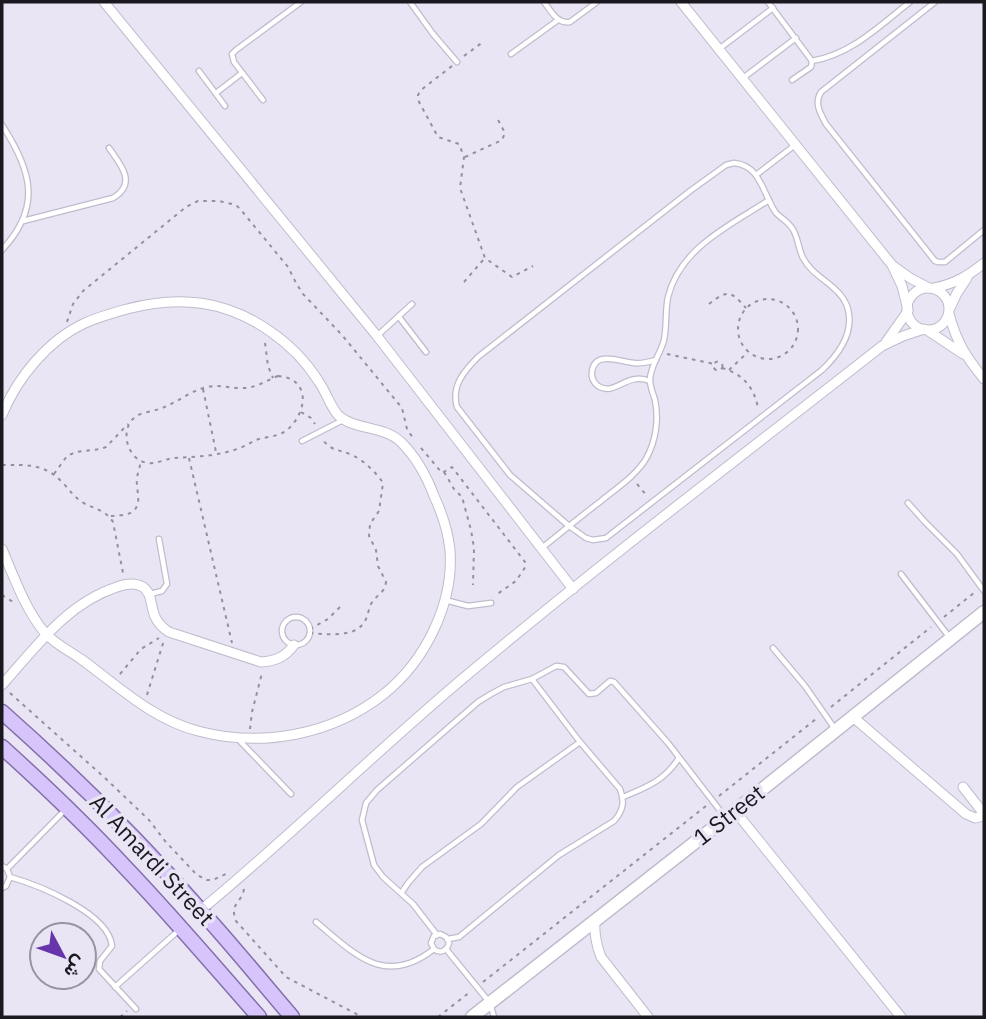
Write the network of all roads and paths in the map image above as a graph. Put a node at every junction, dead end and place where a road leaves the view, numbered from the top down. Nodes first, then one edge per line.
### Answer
1 (104, 2) edge
2 (301, 2) edge
3 (411, 2) edge
4 (544, 2) edge
5 (597, 2) edge
6 (681, 2) edge
7 (768, 2) edge
8 (910, 2) edge
9 (934, 2) edge
10 (773, 8) junction
11 (558, 20) junction
12 (796, 38) junction
13 (483, 42) dead end
14 (719, 49) junction
15 (511, 54) dead end
16 (813, 61) junction
17 (457, 62) junction
18 (199, 71) dead end
19 (242, 73) junction
20 (743, 78) junction
21 (792, 80) dead end
22 (216, 93) junction
23 (263, 100) dead end
24 (225, 106) dead end
25 (497, 118) dead end
26 (2, 125) edge
27 (796, 145) junction
28 (109, 148) dead end
29 (464, 157) junction
30 (756, 175) junction
31 (768, 200) junction
32 (23, 221) junction
33 (984, 230) edge
34 (2, 250) edge
35 (485, 258) junction
36 (984, 263) edge
37 (892, 265) junction
38 (533, 266) dead end
39 (968, 276) junction
40 (464, 282) dead end
41 (932, 288) junction
42 (412, 304) dead end
43 (709, 304) dead end
44 (746, 308) junction
45 (908, 310) junction
46 (949, 312) junction
47 (399, 316) junction
48 (264, 328) junction
49 (926, 329) junction
50 (377, 336) junction
51 (882, 346) junction
52 (426, 352) dead end
53 (660, 352) junction
54 (748, 352) junction
55 (965, 355) junction
56 (657, 360) junction
57 (714, 364) junction
58 (722, 369) junction
59 (729, 370) junction
60 (273, 378) junction
61 (984, 379) edge
62 (650, 381) junction
63 (203, 388) junction
64 (300, 411) junction
65 (2, 415) edge
66 (344, 419) junction
67 (758, 419) junction
68 (129, 423) junction
69 (319, 432) junction
70 (302, 441) dead end
71 (216, 454) junction
72 (189, 458) junction
73 (141, 462) junction
74 (2, 466) edge
75 (444, 471) dead end
76 (54, 474) junction
77 (631, 476) junction
78 (652, 502) junction
79 (908, 503) dead end
80 (110, 516) junction
81 (569, 526) junction
82 (159, 539) dead end
83 (542, 548) junction
84 (2, 549) edge
85 (901, 574) dead end
86 (122, 585) junction
87 (473, 585) dead end
88 (573, 589) junction
89 (984, 591) edge
90 (149, 595) junction
91 (445, 600) junction
92 (491, 603) dead end
93 (341, 605) dead end
94 (984, 612) edge
95 (310, 631) junction
96 (47, 635) junction
97 (951, 638) junction
98 (294, 645) junction
99 (773, 648) dead end
100 (235, 654) junction
101 (265, 662) junction
102 (531, 679) junction
103 (113, 684) junction
104 (2, 685) edge
105 (11, 694) dead end
106 (144, 706) junction
107 (2, 712) edge
108 (853, 717) junction
109 (836, 730) junction
110 (237, 737) junction
111 (249, 738) junction
112 (580, 742) junction
113 (2, 747) edge
114 (679, 758) junction
115 (963, 788) dead end
116 (291, 794) dead end
117 (623, 797) junction
118 (67, 808) junction
119 (730, 814) junction
120 (984, 815) edge
121 (4, 867) edge
122 (10, 877) junction
123 (237, 880) junction
124 (2, 888) edge
125 (402, 892) junction
126 (201, 910) junction
127 (595, 920) junction
128 (316, 922) dead end
129 (181, 928) junction
130 (437, 934) junction
131 (448, 939) junction
132 (433, 949) junction
133 (446, 949) junction
134 (115, 987) junction
135 (490, 1003) junction
136 (136, 1009) dead end
137 (259, 1017) edge
138 (292, 1017) edge
139 (362, 1017) edge
140 (472, 1017) edge
141 (494, 1017) edge
142 (648, 1017) edge
143 (901, 1017) edge

1 - 50 street
2 - 19 lane
3 - 17 lane
4 - 11 lane
5 - 11 lane
6 - 14 street
7 - 10 lane
8 - 16 lane
9 - 33 lane
10 - 12 lane
10 - 14 lane
11 - 15 lane
12 - 16 lane
12 - 20 lane
13 - 17 path
14 - 20 street
16 - 21 lane
17 - 29 path
18 - 22 lane
19 - 22 lane
19 - 23 lane
20 - 27 street
22 - 24 lane
25 - 29 path
26 - 32 lane
27 - 30 lane
27 - 37 street
28 - 32 lane
29 - 35 path
30 - 31 lane
30 - 81 lane
31 - 53 lane
31 - 67 lane
32 - 34 lane
35 - 38 path
35 - 40 path
36 - 39 street
37 - 41 street
37 - 45 street
39 - 41 street
39 - 46 street
41 - 45 street
41 - 46 street
42 - 47 lane
43 - 44 path
44 - 54 path
44 - 54 path
45 - 49 street
45 - 51 street
46 - 49 street
46 - 55 street
47 - 50 lane
47 - 52 lane
48 - 60 path
48 - 65 street
48 - 66 street
49 - 51 street
49 - 55 street
50 - 83 street
51 - 88 street
53 - 56 lane
53 - 57 path
54 - 59 path
55 - 61 street
56 - 62 lane
56 - 62 lane
57 - 58 path
57 - 58 path
58 - 59 path
59 - 67 path
60 - 63 path
60 - 64 path
62 - 77 lane
63 - 68 path
63 - 71 path
64 - 69 path
64 - 71 path
66 - 69 lane
66 - 91 street
67 - 78 lane
68 - 73 path
68 - 76 path
69 - 70 lane
69 - 95 path
71 - 72 path
72 - 73 path
72 - 100 path
73 - 80 path
74 - 76 path
75 - 87 path
76 - 80 path
77 - 78 path
77 - 81 lane
78 - 81 lane
79 - 89 lane
80 - 86 path
81 - 83 lane
82 - 90 lane
83 - 88 street
84 - 96 street
85 - 97 lane
86 - 90 street
86 - 96 street
88 - 123 street
90 - 100 street
91 - 92 lane
91 - 111 street
93 - 95 path
94 - 97 street, 1 Street
95 - 98 lane
95 - 98 lane
96 - 103 street
96 - 104 street
97 - 108 street, 1 Street
98 - 101 street
99 - 109 lane
100 - 101 street
101 - 111 path
102 - 112 lane
102 - 114 lane
102 - 125 lane
103 - 106 street
103 - 106 path
105 - 123 path
106 - 110 street
107 - 126 main road, Al Amardi Street
108 - 109 street, 1 Street
108 - 120 street
109 - 119 street, 1 Street
110 - 111 street
110 - 116 lane
112 - 117 lane
112 - 125 lane
113 - 118 main road, Al Amardi Street
114 - 117 lane
114 - 119 lane
115 - 120 street
117 - 131 lane
118 - 121 lane
118 - 129 main road, Al Amardi Street
119 - 127 street, 1 Street
119 - 143 street
121 - 122 lane
122 - 124 lane
122 - 134 lane
123 - 126 street
123 - 139 path
125 - 130 lane
126 - 138 main road, Al Amardi Street
127 - 135 street, 1 Street
127 - 142 street
128 - 132 lane
129 - 134 lane
129 - 137 main road, Al Amardi Street
130 - 131 lane
130 - 132 lane
131 - 133 lane
132 - 133 lane
133 - 135 lane
134 - 136 lane
135 - 140 street, 1 Street
135 - 141 lane

